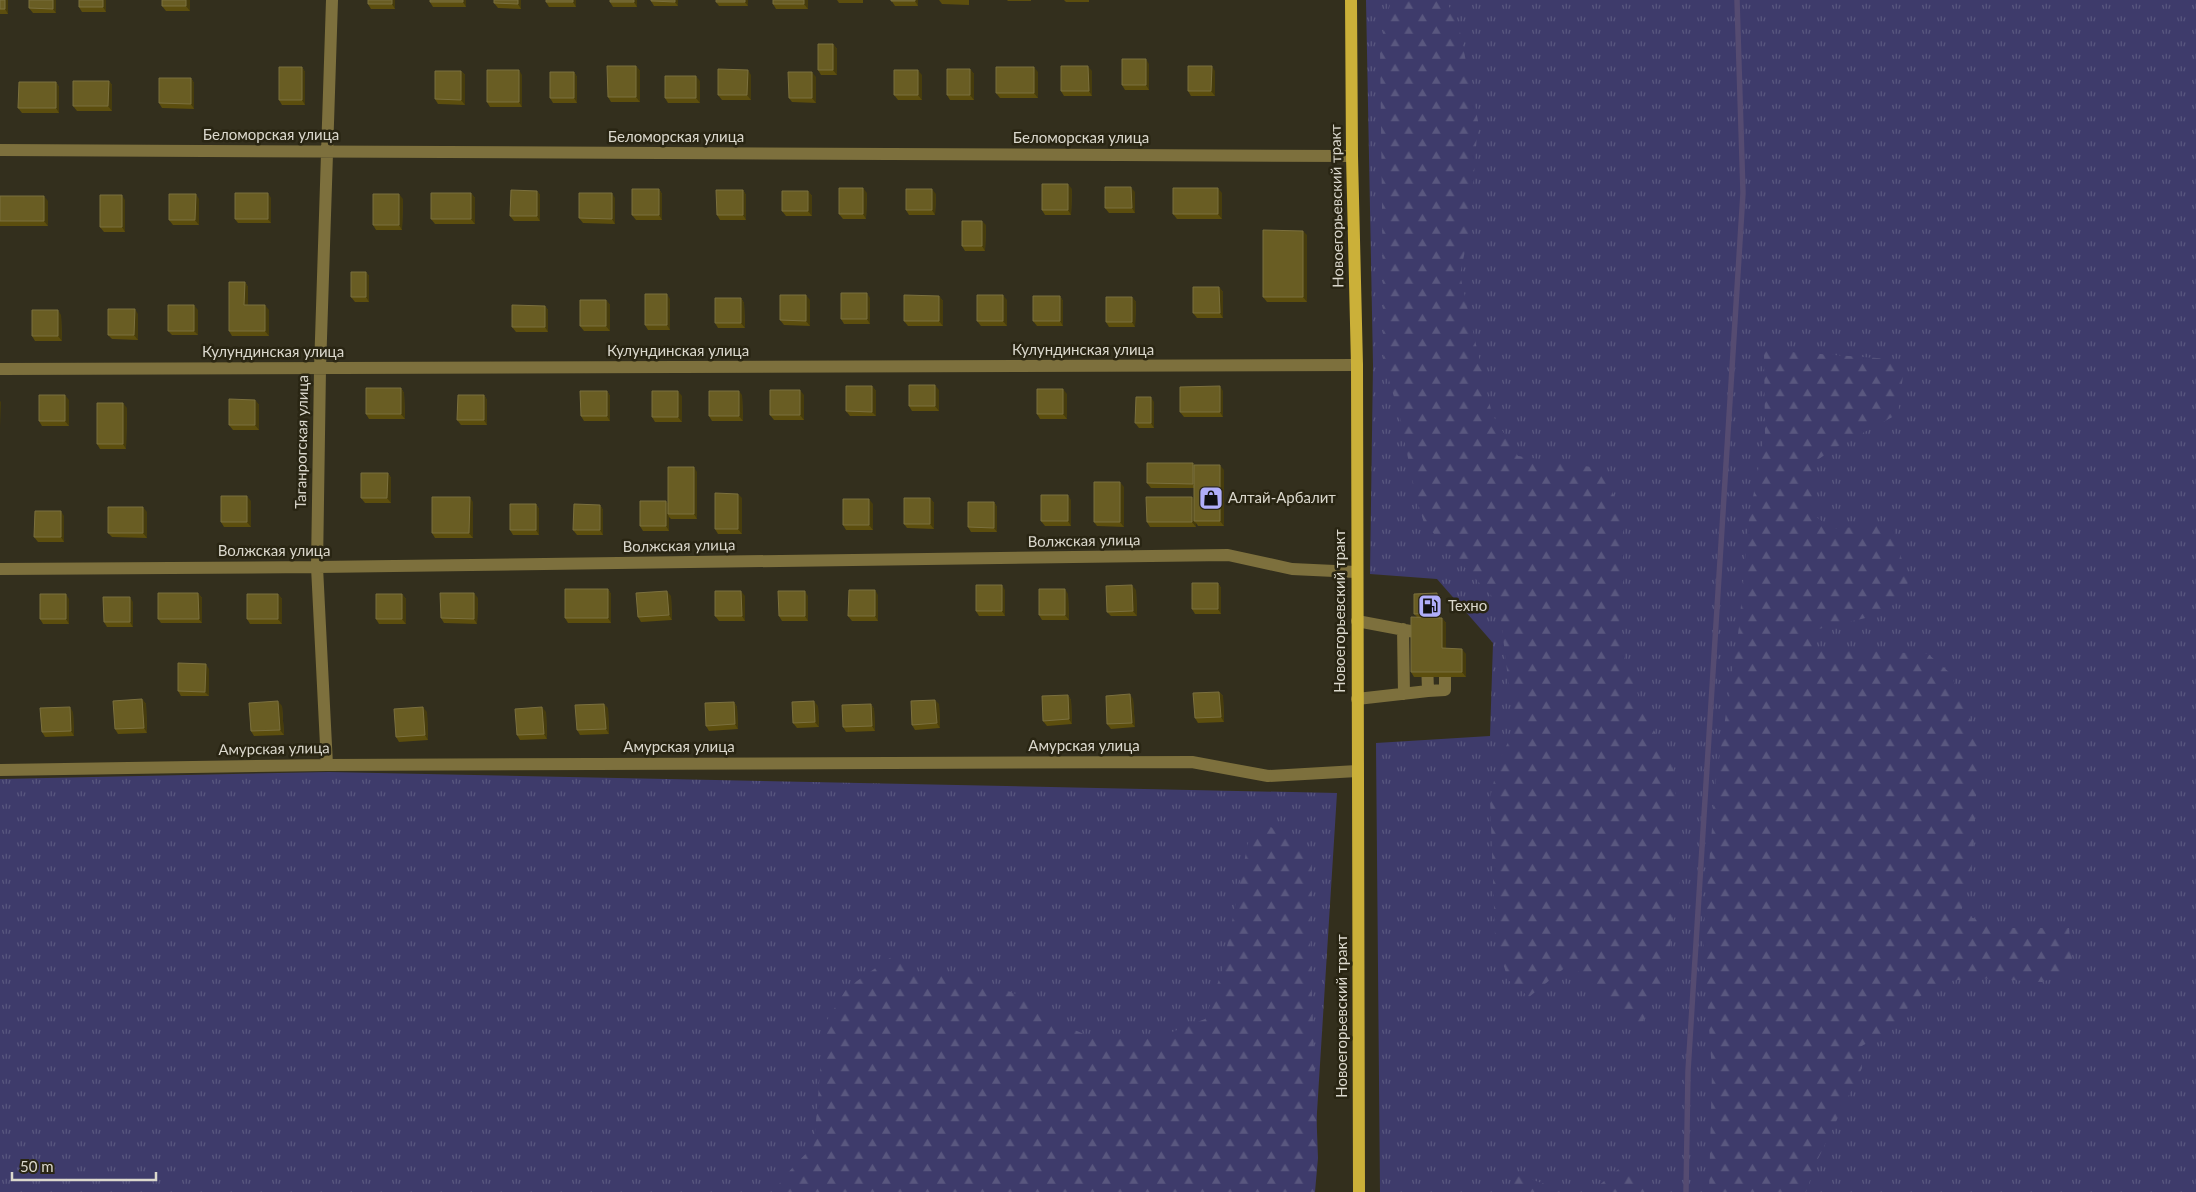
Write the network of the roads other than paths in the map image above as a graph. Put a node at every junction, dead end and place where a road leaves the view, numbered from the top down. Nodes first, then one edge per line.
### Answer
1 (332, 0) edge
2 (1351, 0) edge
3 (0, 150) edge
4 (327, 151) junction
5 (1352, 156) junction
6 (1357, 365) junction
7 (0, 369) edge
8 (320, 369) junction
9 (317, 567) junction
10 (0, 569) edge
11 (1356, 572) junction
12 (1357, 621) junction
13 (1403, 630) junction
14 (1445, 647) edge
15 (1428, 691) junction
16 (1404, 694) junction
17 (1357, 699) junction
18 (327, 765) junction
19 (0, 770) edge
20 (1357, 771) junction
21 (1359, 1192) edge

1 - 4 street, Таганрогская улица
2 - 5 main road, Новоегорьевский тракт
3 - 4 street, Беломорская улица
4 - 5 street, Беломорская улица
4 - 8 street, Таганрогская улица
5 - 6 main road, Новоегорьевский тракт
6 - 8 street, Кулундинская улица
6 - 11 main road, Новоегорьевский тракт
7 - 8 street, Кулундинская улица
8 - 9 street, Таганрогская улица
9 - 10 street, Волжская улица
9 - 11 street, Волжская улица
9 - 18 street, Таганрогская улица
11 - 12 main road, Новоегорьевский тракт
12 - 13 street
12 - 17 main road, Новоегорьевский тракт
13 - 15 street
13 - 16 street
14 - 15 street
15 - 16 street
16 - 17 street
17 - 20 main road, Новоегорьевский тракт
18 - 19 street, Амурская улица
18 - 20 street, Амурская улица
20 - 21 main road, Новоегорьевский тракт

